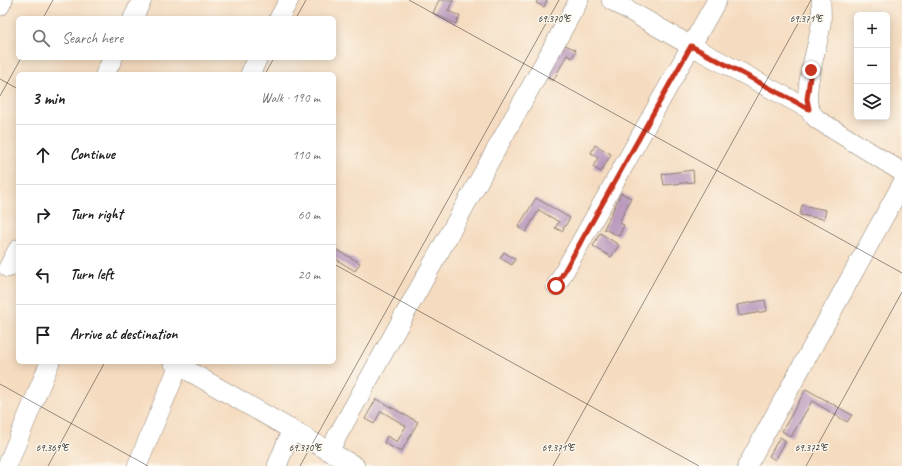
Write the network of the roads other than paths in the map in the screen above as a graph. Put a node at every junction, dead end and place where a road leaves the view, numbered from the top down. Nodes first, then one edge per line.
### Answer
1 (3, 0) edge
2 (142, 0) edge
3 (289, 0) edge
4 (579, 0) edge
5 (611, 0) edge
6 (717, 0) edge
7 (821, 0) edge
8 (0, 6) edge
9 (134, 16) edge
10 (280, 16) edge
11 (691, 46) junction
12 (112, 60) edge
13 (257, 60) edge
14 (106, 72) edge
15 (251, 72) edge
16 (809, 109) junction
17 (902, 172) edge
18 (902, 184) edge
19 (16, 253) edge
20 (9, 268) edge
21 (556, 286) dead end
22 (49, 364) edge
23 (176, 364) edge
24 (292, 429) junction
25 (329, 451) junction
26 (7, 466) edge
27 (138, 466) edge
28 (277, 466) edge
29 (355, 466) edge
30 (747, 466) edge

1 - 8 street
2 - 9 street
3 - 10 street
4 - 25 street
5 - 11 street
6 - 11 street
7 - 16 street
11 - 16 street
11 - 21 street
12 - 14 street
13 - 15 street
16 - 17 street
18 - 30 street
19 - 20 street
22 - 26 street
23 - 24 street
23 - 27 street
24 - 25 street
24 - 28 street
25 - 29 street

